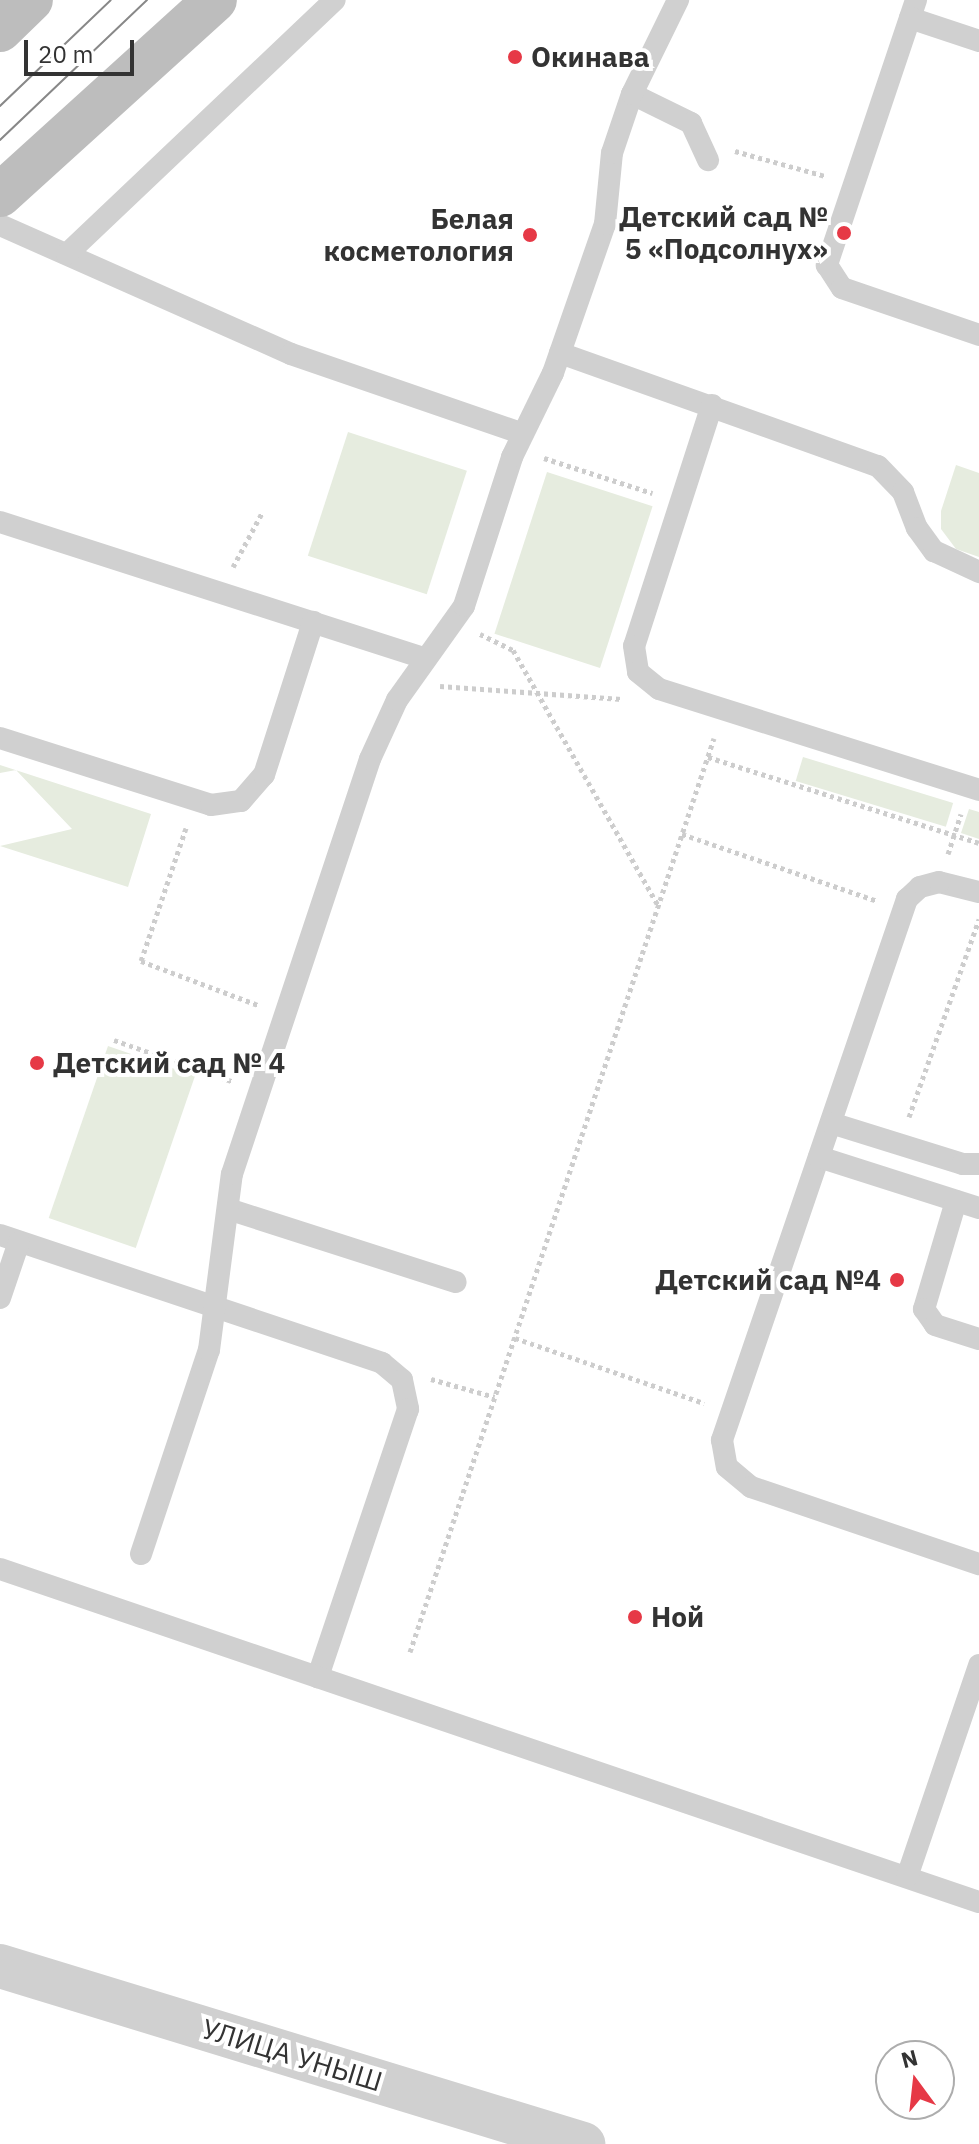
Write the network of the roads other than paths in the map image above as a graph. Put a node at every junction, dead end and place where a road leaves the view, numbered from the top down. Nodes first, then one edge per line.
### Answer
1 (31, 0) edge
2 (215, 0) edge
3 (335, 0) edge
4 (678, 0) edge
5 (913, 9) edge
6 (0, 30) edge
7 (979, 41) edge
8 (632, 94) junction
9 (708, 160) dead end
10 (0, 195) edge
11 (0, 225) edge
12 (67, 254) junction
13 (979, 335) edge
14 (560, 353) junction
15 (712, 405) junction
16 (520, 442) junction
17 (0, 522) edge
18 (979, 572) edge
19 (313, 622) junction
20 (426, 659) junction
21 (0, 738) edge
22 (974, 789) edge
23 (979, 892) edge
24 (831, 1123) junction
25 (819, 1157) junction
26 (979, 1164) edge
27 (956, 1201) junction
28 (979, 1208) edge
29 (228, 1209) junction
30 (10, 1239) edge
31 (456, 1282) dead end
32 (0, 1298) edge
33 (214, 1307) junction
34 (979, 1339) edge
35 (141, 1554) dead end
36 (979, 1564) edge
37 (0, 1569) edge
38 (979, 1665) edge
39 (318, 1677) junction
40 (907, 1877) junction
41 (979, 1902) edge
42 (0, 1966) edge
43 (583, 2144) edge

1 - 6 main road
2 - 10 main road
3 - 12 lane
4 - 8 lane
5 - 7 lane
5 - 13 lane
8 - 9 lane
8 - 14 lane
11 - 12 lane
12 - 16 lane
14 - 15 lane
14 - 16 lane
15 - 18 lane
15 - 22 lane
16 - 20 lane
17 - 19 lane
19 - 20 lane
19 - 21 lane
20 - 29 lane
23 - 24 lane
24 - 25 lane
24 - 26 lane
25 - 27 lane
25 - 36 lane
27 - 28 lane
27 - 34 lane
29 - 31 lane
29 - 33 lane
30 - 32 lane
30 - 33 lane
33 - 35 lane
33 - 39 lane
37 - 39 lane
38 - 40 lane
39 - 40 lane
40 - 41 lane
42 - 43 street, УЛИЦА УНЫШ

